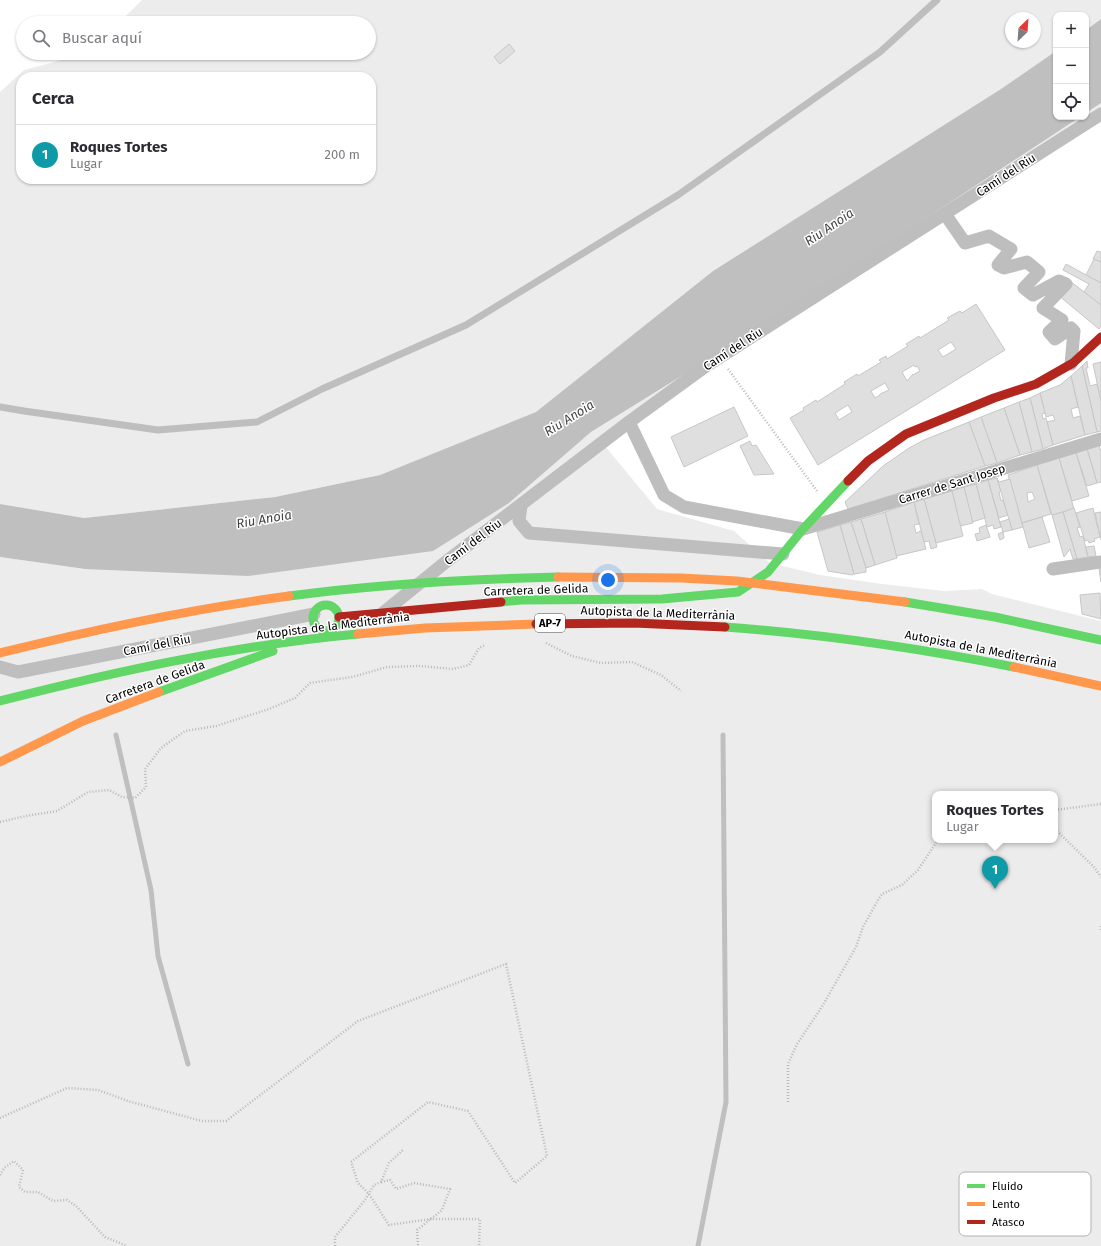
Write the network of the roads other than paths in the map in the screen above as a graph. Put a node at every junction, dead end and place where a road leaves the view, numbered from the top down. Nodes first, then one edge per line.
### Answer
1 (937, 0) edge
2 (1101, 114) edge
3 (946, 214) junction
4 (1101, 337) edge
5 (1071, 364) junction
6 (0, 406) edge
7 (629, 422) junction
8 (1101, 439) edge
9 (521, 506) junction
10 (803, 529) junction
11 (783, 554) junction
12 (1101, 562) edge
13 (1053, 569) dead end
14 (384, 612) junction
15 (314, 614) junction
16 (339, 618) junction
17 (321, 630) junction
18 (1101, 640) edge
19 (0, 653) edge
20 (0, 667) edge
21 (1101, 686) edge
22 (0, 701) edge
23 (0, 762) edge

1 - 6 lane
2 - 3 street, Camí del Riu
3 - 5 street
3 - 7 street, Camí del Riu
4 - 5 main road, Carretera de Gelida
5 - 10 main road, Carretera de Gelida
7 - 9 street, Camí del Riu
7 - 10 street
8 - 10 street, Carrer de Sant Josep
9 - 11 street
9 - 14 street, Camí del Riu
10 - 11 main road, Carretera de Gelida
11 - 14 main road, Carretera de Gelida
12 - 13 street
14 - 16 main road, Carretera de Gelida
15 - 16 main road
15 - 17 main road
15 - 20 street, Camí del Riu
16 - 17 main road
17 - 23 main road, Carretera de Gelida
18 - 19 main road
21 - 22 main road, Autopista de la Mediterrània / AP-7

